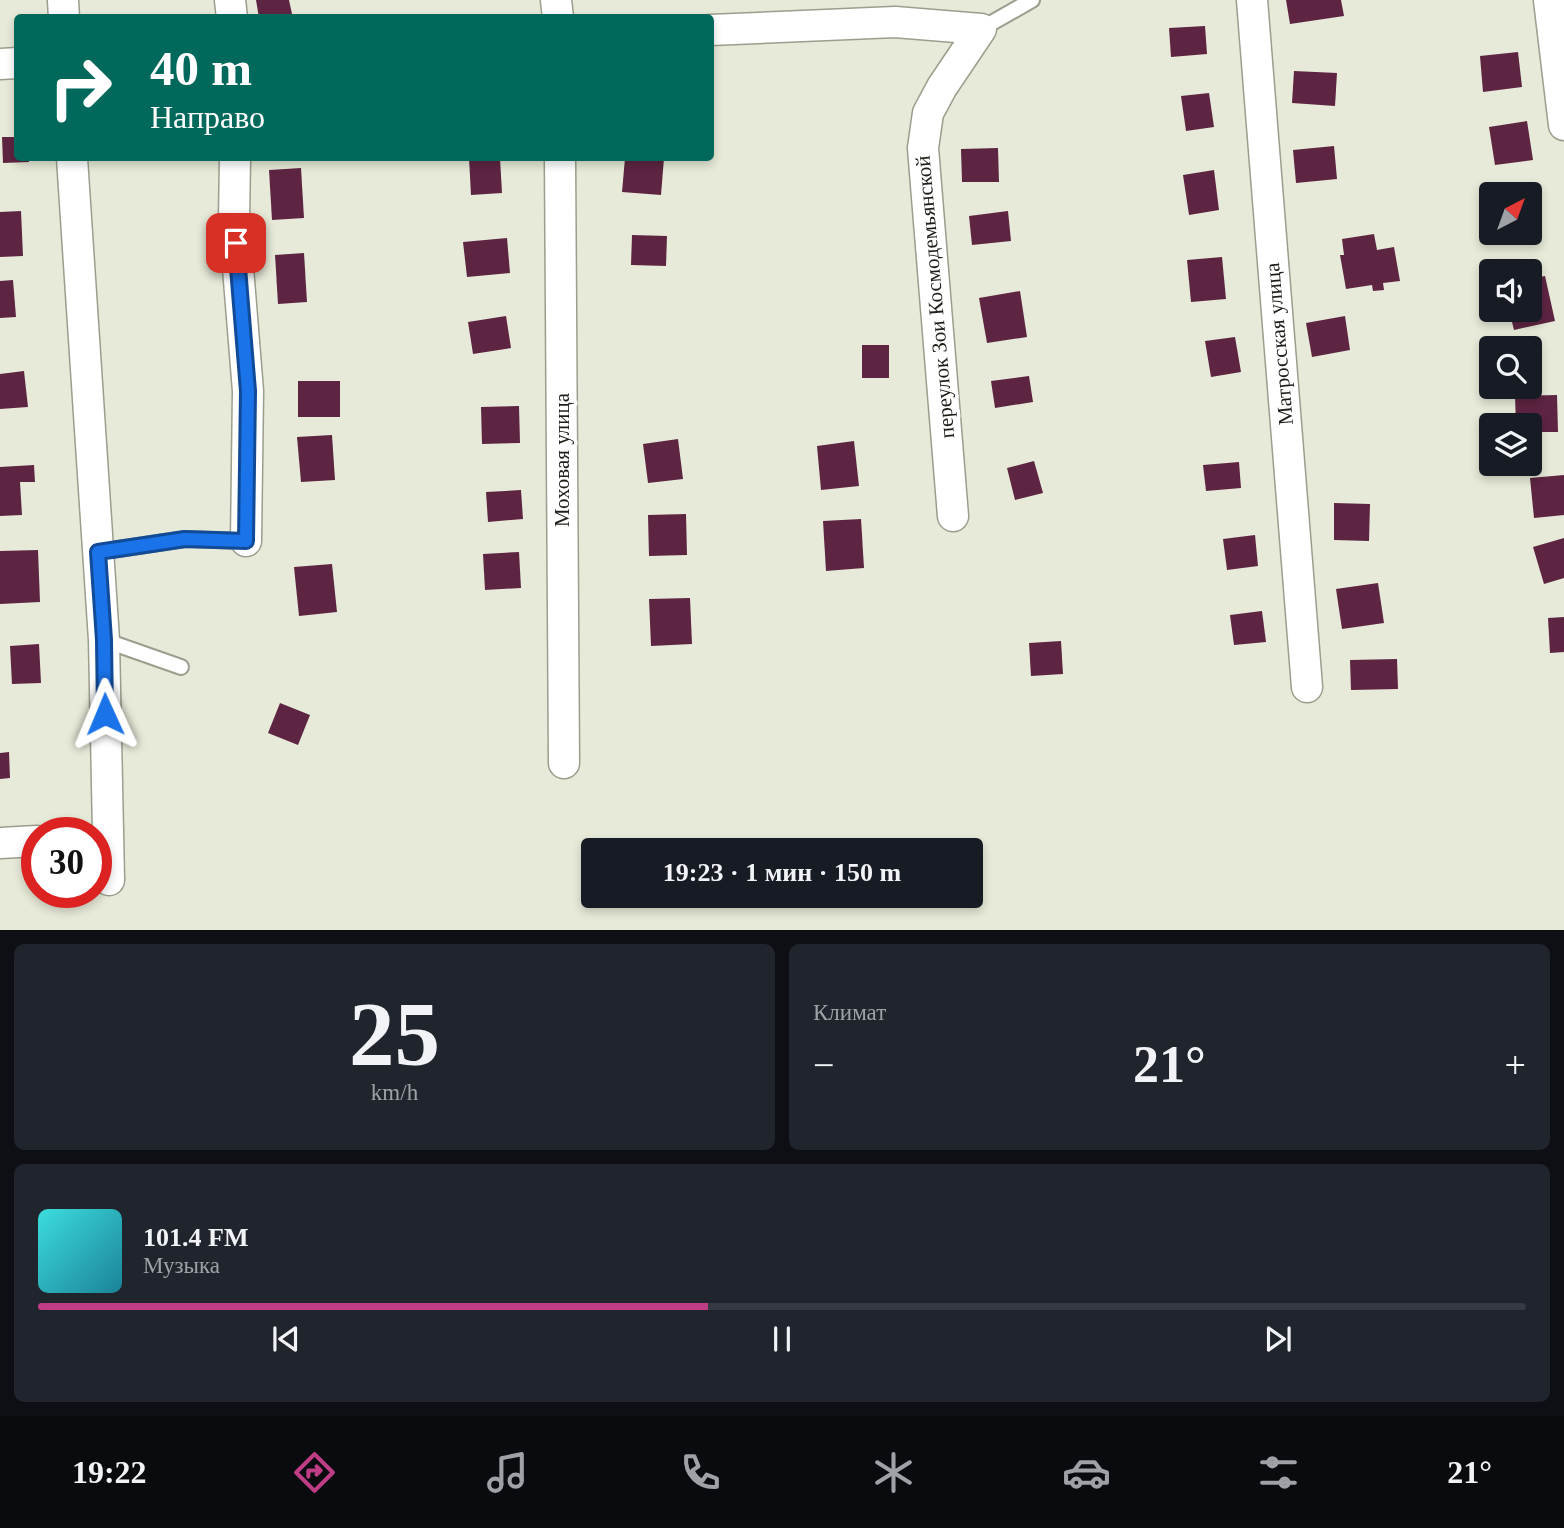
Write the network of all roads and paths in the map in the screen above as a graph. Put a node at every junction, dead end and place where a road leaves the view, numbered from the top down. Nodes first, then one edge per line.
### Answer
1 (1032, 0) edge
2 (1252, 0) edge
3 (1549, 0) edge
4 (981, 29) junction
5 (714, 30) edge
6 (1564, 125) edge
7 (72, 161) edge
8 (235, 161) edge
9 (560, 161) edge
10 (953, 516) dead end
11 (246, 541) joint
12 (98, 552) junction
13 (104, 640) junction
14 (181, 667) dead end
15 (1307, 687) dead end
16 (564, 763) dead end
17 (101, 817) edge
18 (21, 842) edge
19 (0, 843) edge

1 - 4 lane
2 - 15 street, Матросская улица
3 - 6 street
4 - 5 street
4 - 10 street, переулок Зои Космодемьянской
7 - 12 street
8 - 11 street
9 - 16 street, Моховая улица
11 - 12 lane
12 - 13 street
13 - 14 lane
13 - 17 street
18 - 19 street

